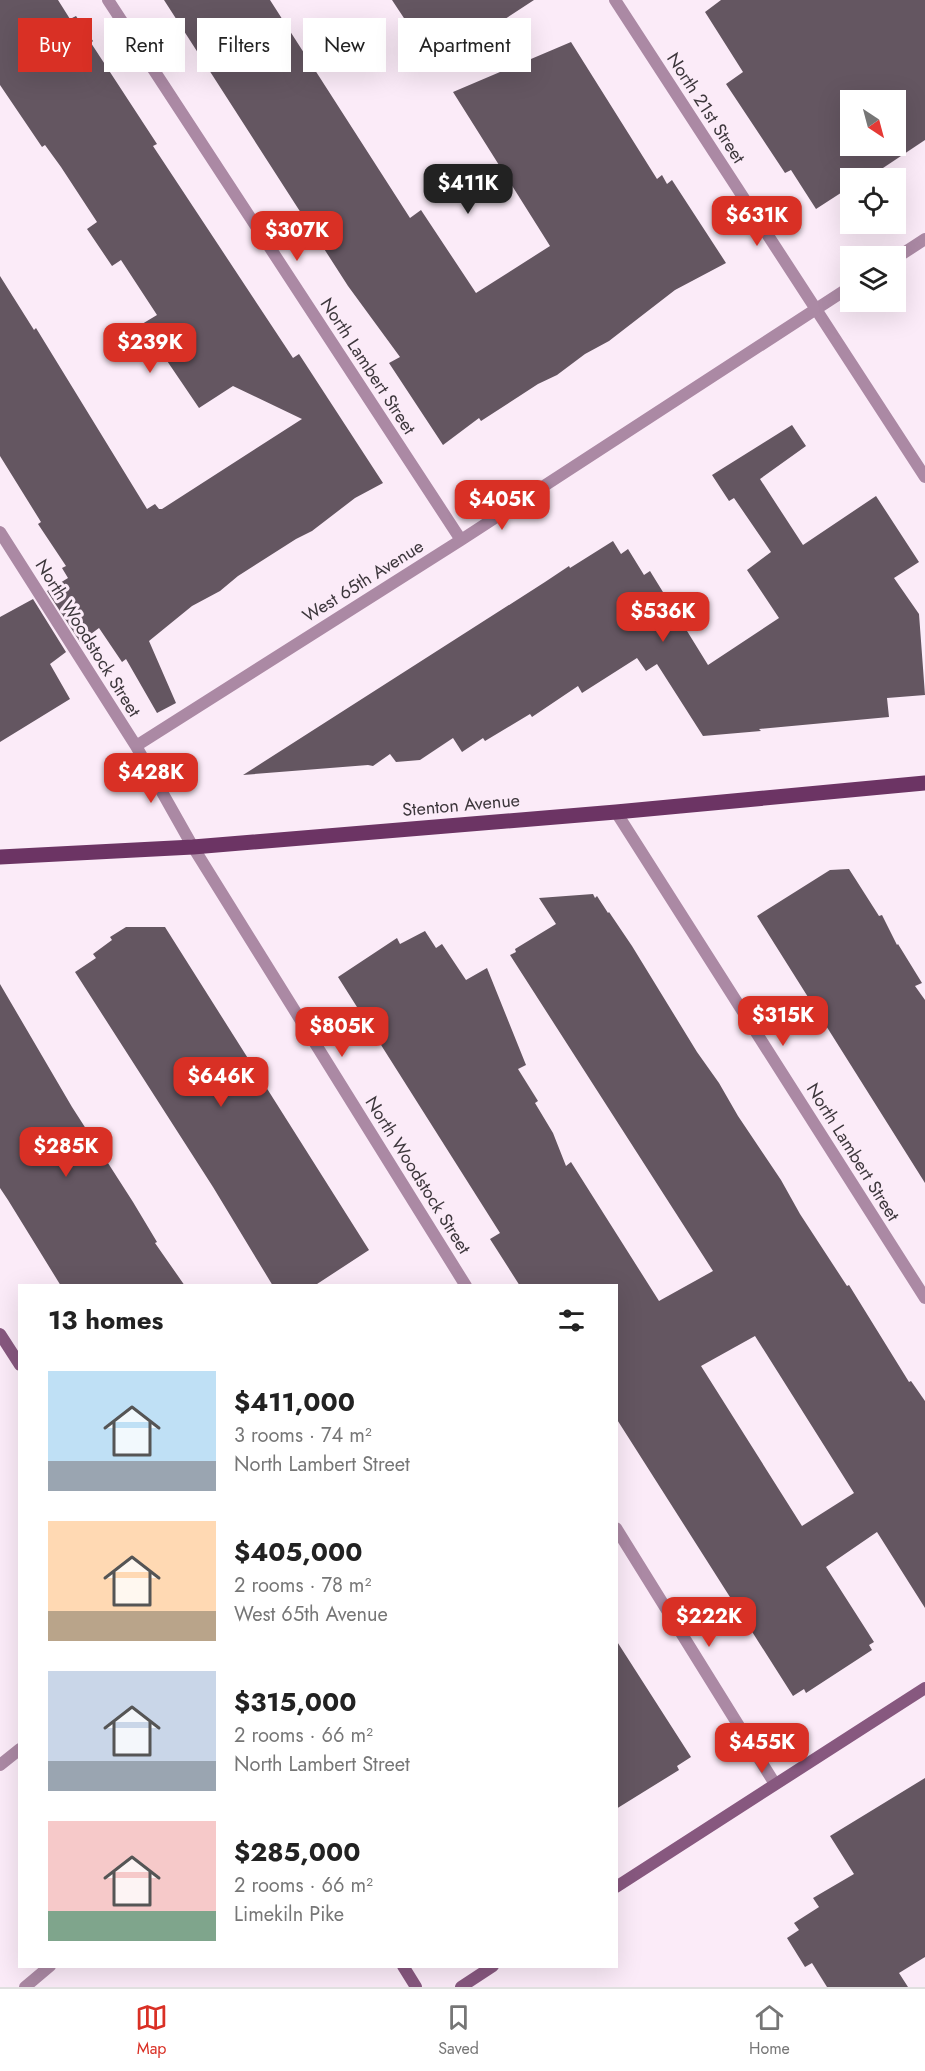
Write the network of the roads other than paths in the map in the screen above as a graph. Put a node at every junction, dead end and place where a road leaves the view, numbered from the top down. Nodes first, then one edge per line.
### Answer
1 (108, 0) edge
2 (615, 0) edge
3 (925, 239) edge
4 (906, 251) edge
5 (840, 293) edge
6 (816, 309) junction
7 (925, 477) edge
8 (0, 532) edge
9 (461, 540) junction
10 (136, 746) junction
11 (925, 783) edge
12 (616, 812) junction
13 (193, 847) junction
14 (0, 857) edge
15 (465, 1284) edge
16 (925, 1298) edge
17 (0, 1334) edge
18 (18, 1362) edge
19 (618, 1531) edge
20 (925, 1688) edge
21 (18, 1751) edge
22 (0, 1766) edge
23 (775, 1784) junction
24 (618, 1886) edge
25 (48, 1968) edge
26 (404, 1968) edge
27 (490, 1968) edge
28 (24, 1987) edge
29 (416, 1987) edge
30 (461, 1987) edge

1 - 9 street, North Lambert Street
2 - 6 street, North 21st Street
3 - 4 street
5 - 6 street, West 65th Avenue
6 - 7 street, North 21st Street
6 - 9 street, West 65th Avenue
8 - 10 street, North Woodstock Street
9 - 10 street, West 65th Avenue
10 - 13 street, North Woodstock Street
11 - 12 main road, Stenton Avenue
12 - 13 main road, Stenton Avenue
12 - 16 street, North Lambert Street
13 - 14 main road, Stenton Avenue
13 - 15 street, North Woodstock Street
17 - 18 street
19 - 23 street
20 - 23 street
21 - 22 street
23 - 24 street
25 - 28 street
26 - 29 street
27 - 30 street

